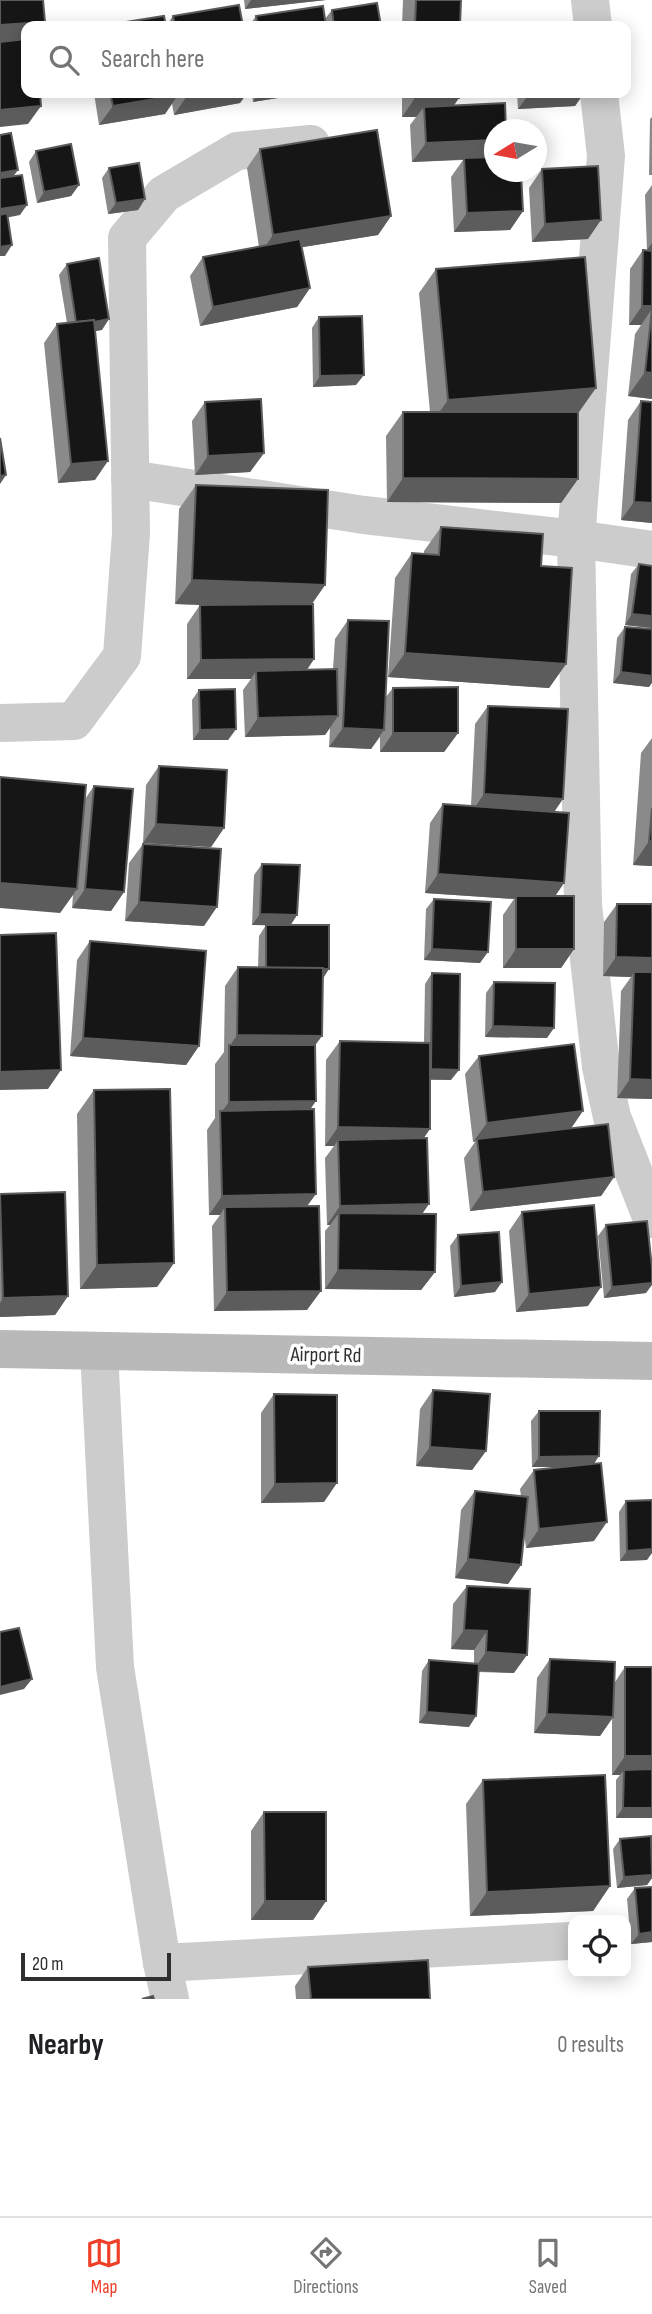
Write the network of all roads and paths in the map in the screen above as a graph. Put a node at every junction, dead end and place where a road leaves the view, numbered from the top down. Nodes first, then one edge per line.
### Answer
1 (590, 0) edge
2 (592, 21) edge
3 (600, 98) edge
4 (351, 141) edge
5 (130, 479) junction
6 (576, 538) junction
7 (652, 550) edge
8 (0, 723) edge
9 (652, 1219) edge
10 (0, 1349) edge
11 (99, 1351) junction
12 (652, 1361) edge
13 (568, 1941) edge
14 (166, 1981) edge

1 - 2 street
3 - 6 street
4 - 5 street
5 - 6 street
5 - 8 street
6 - 7 street
6 - 9 street
10 - 11 main road, Airport Rd
11 - 12 main road, Airport Rd
11 - 14 street
13 - 14 street

